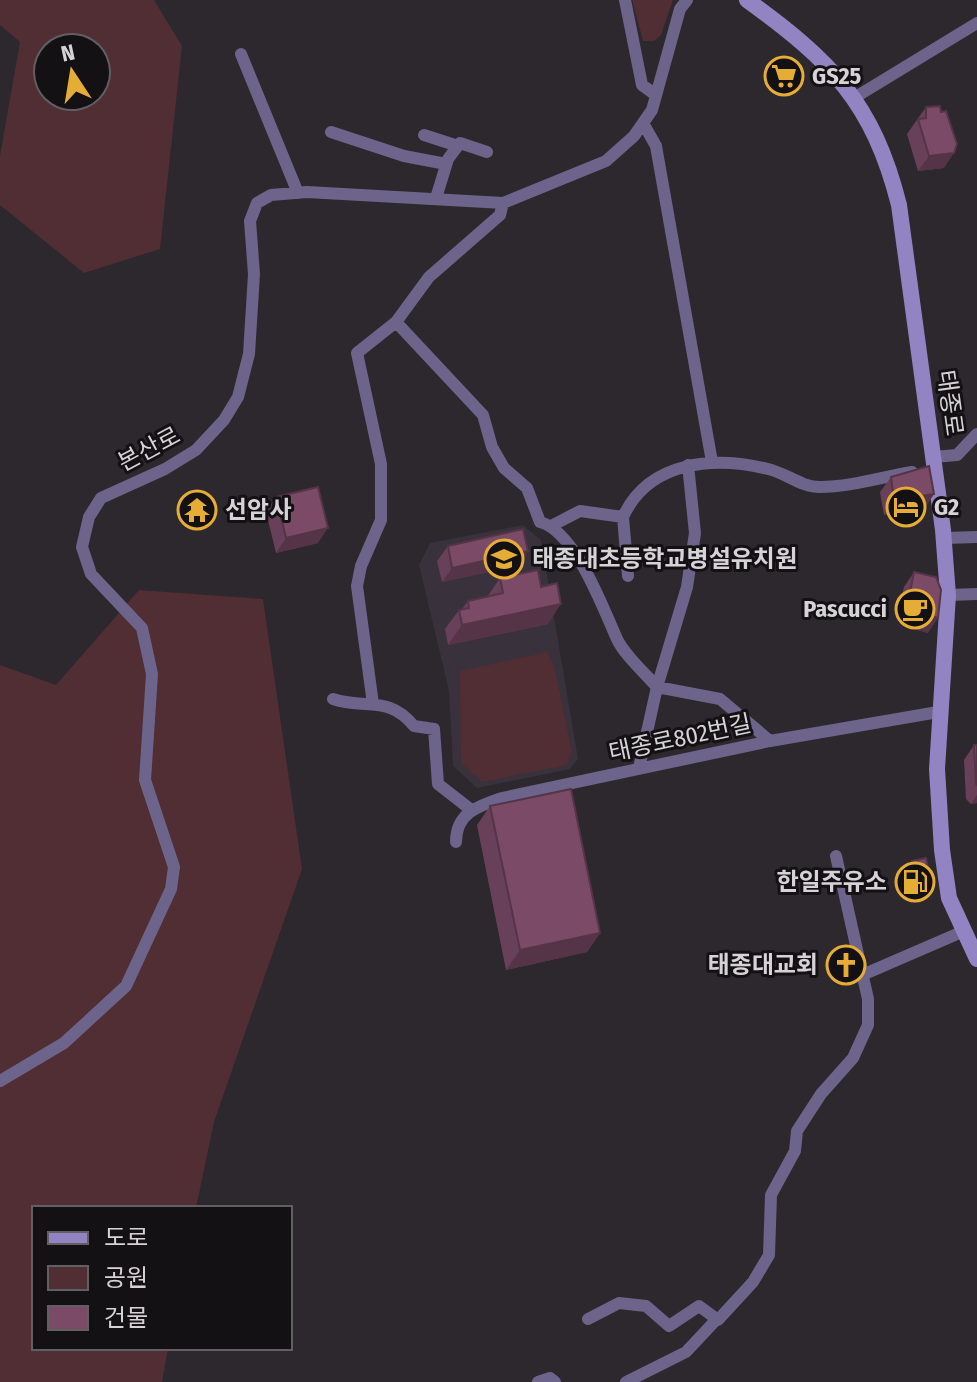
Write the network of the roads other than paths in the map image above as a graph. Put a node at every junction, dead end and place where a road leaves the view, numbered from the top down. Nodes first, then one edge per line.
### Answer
1 (625, 0) edge
2 (687, 0) edge
3 (747, 0) edge
4 (977, 23) edge
5 (241, 54) dead end
6 (656, 95) junction
7 (854, 98) junction
8 (643, 123) junction
9 (331, 132) dead end
10 (424, 135) dead end
11 (458, 146) junction
12 (487, 152) dead end
13 (446, 164) junction
14 (298, 193) junction
15 (436, 198) junction
16 (503, 203) junction
17 (396, 322) junction
18 (977, 434) edge
19 (712, 462) junction
20 (934, 463) junction
21 (688, 465) junction
22 (623, 517) junction
23 (547, 524) junction
24 (977, 537) edge
25 (944, 538) junction
26 (628, 576) dead end
27 (977, 594) edge
28 (948, 595) junction
29 (657, 687) junction
30 (333, 699) dead end
31 (373, 704) junction
32 (938, 712) junction
33 (770, 741) junction
34 (639, 768) junction
35 (470, 809) junction
36 (456, 842) dead end
37 (836, 856) dead end
38 (964, 931) junction
39 (977, 959) edge
40 (860, 976) junction
41 (0, 1081) edge
42 (588, 1319) dead end
43 (716, 1320) junction
44 (538, 1382) edge
45 (555, 1382) edge
46 (626, 1382) edge

1 - 6 street
2 - 6 street, 본산로
3 - 7 main road, 태종로
4 - 7 street
5 - 14 street
6 - 8 street, 본산로
7 - 20 main road, 태종로
8 - 16 street, 본산로
8 - 19 street
9 - 13 street
10 - 11 street
11 - 12 street
11 - 13 street
13 - 15 street
14 - 15 street, 본산로
14 - 41 street, 본산로
15 - 16 street, 본산로
16 - 17 street
17 - 23 street
17 - 31 street
18 - 20 street
19 - 20 street
19 - 21 street
20 - 25 main road, 태종로
21 - 22 street
21 - 29 street
22 - 23 street
22 - 26 street
23 - 29 street
24 - 25 street
25 - 28 main road, 태종로
27 - 28 street
28 - 32 main road, 태종로
29 - 33 street
29 - 34 street
30 - 31 street
31 - 35 street
32 - 33 street, 태종로802번길
32 - 38 main road, 태종로
33 - 34 street, 태종로802번길
34 - 35 street, 태종로802번길
35 - 36 street
37 - 40 street
38 - 39 main road, 태종로
38 - 40 street
40 - 43 street
42 - 43 street
43 - 46 street
44 - 45 street

